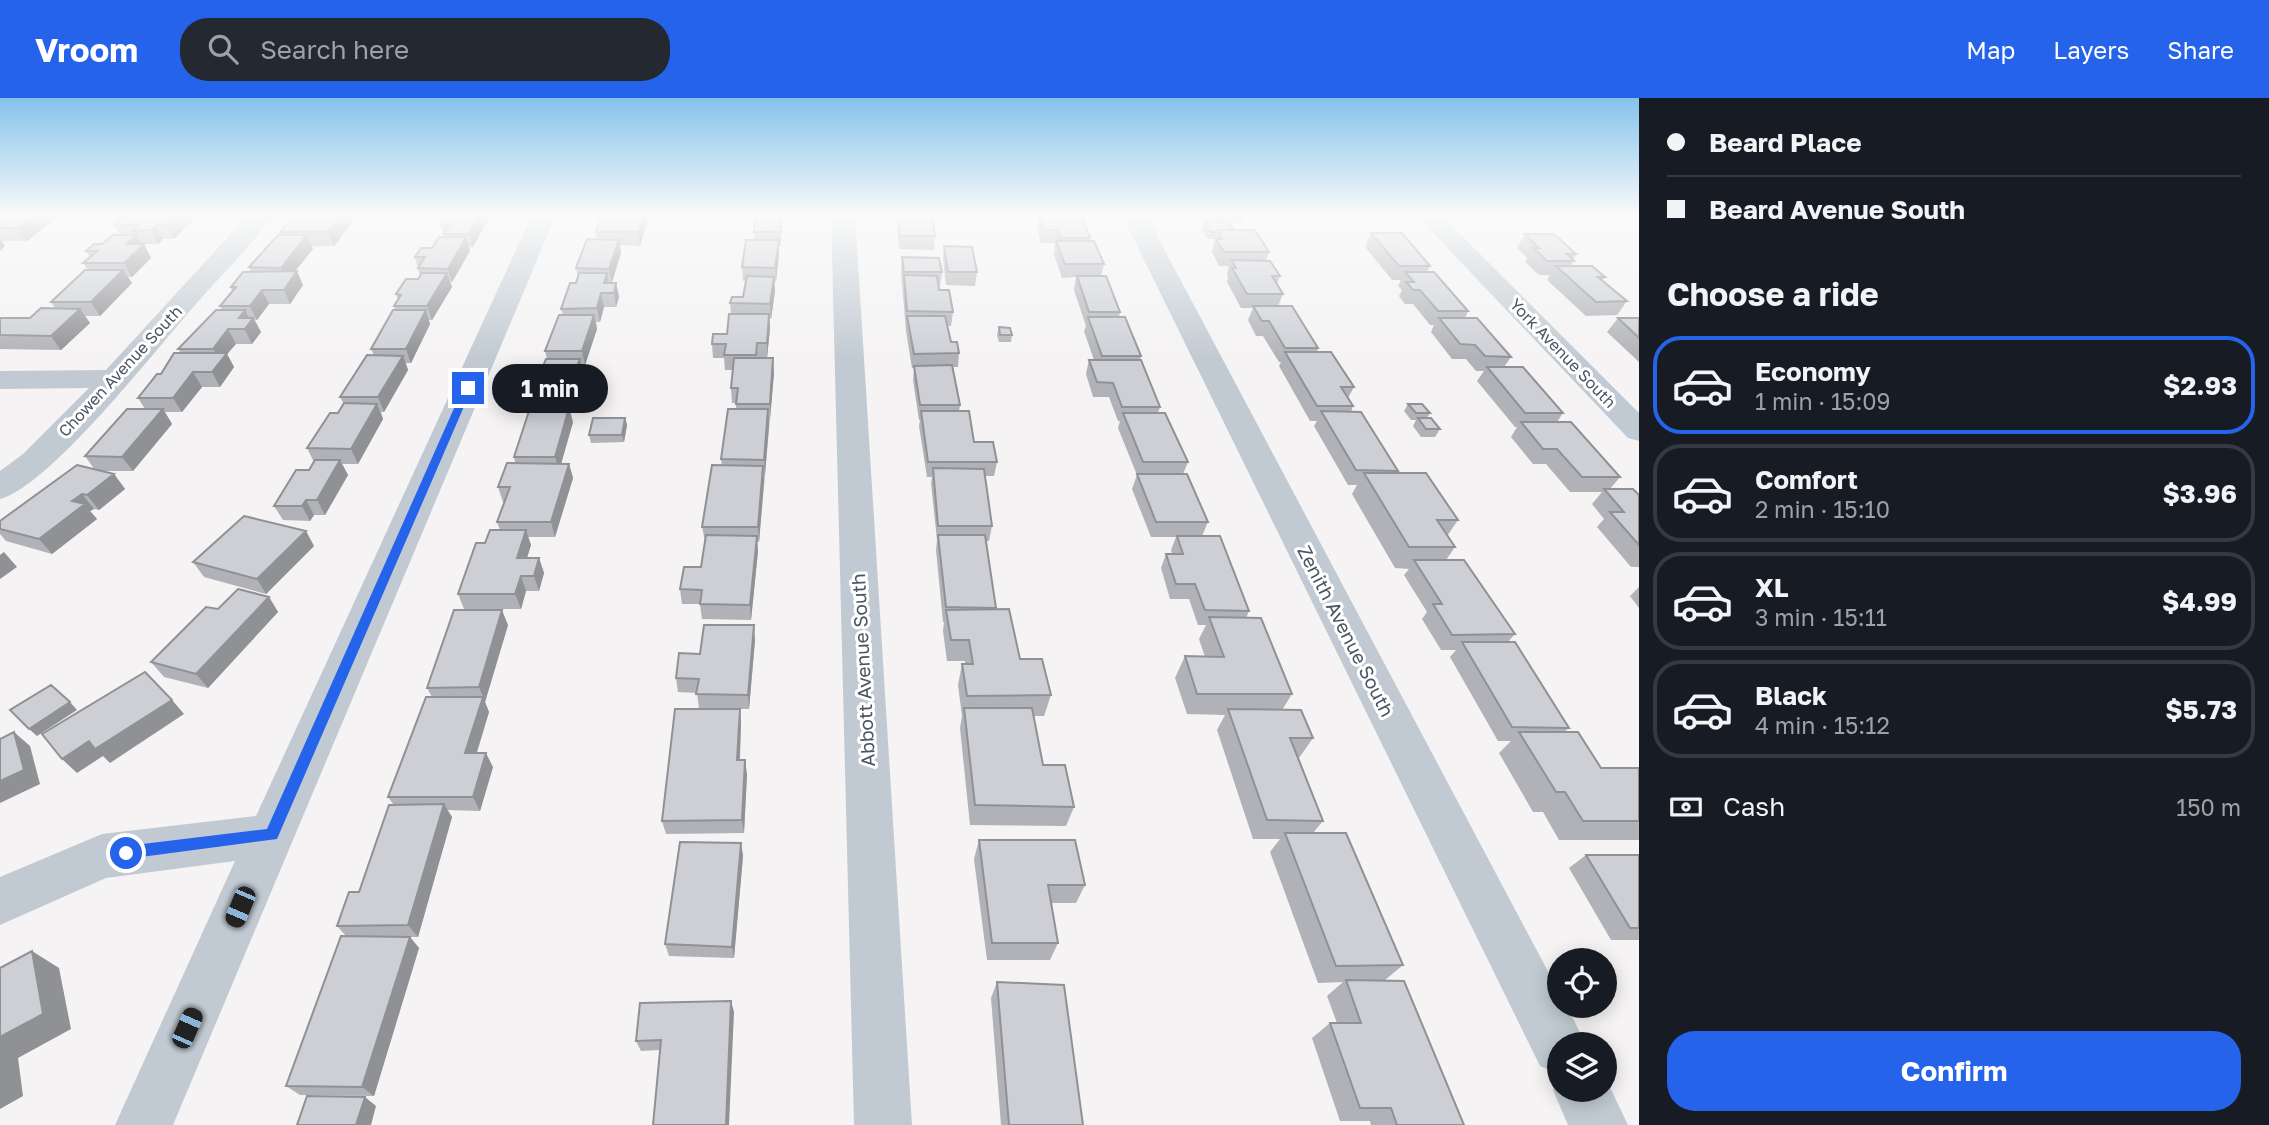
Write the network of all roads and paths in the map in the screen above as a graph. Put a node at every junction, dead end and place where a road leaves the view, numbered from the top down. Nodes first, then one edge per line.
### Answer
1 (218, 263) edge
2 (523, 263) edge
3 (845, 263) edge
4 (1158, 263) edge
5 (1475, 263) edge
6 (114, 379) junction
7 (0, 380) edge
8 (1639, 430) edge
9 (0, 488) edge
10 (272, 835) junction
11 (0, 901) edge
12 (1551, 1032) edge
13 (1587, 1102) edge
14 (144, 1125) edge
15 (883, 1125) edge
16 (1599, 1125) edge

1 - 6 street, Chowen Avenue South
2 - 10 street
3 - 15 street, Abbott Avenue South
4 - 12 street, Zenith Avenue South
5 - 8 street, York Avenue South
6 - 7 street
6 - 9 street, Chowen Avenue South
10 - 11 street
10 - 14 street
13 - 16 street

